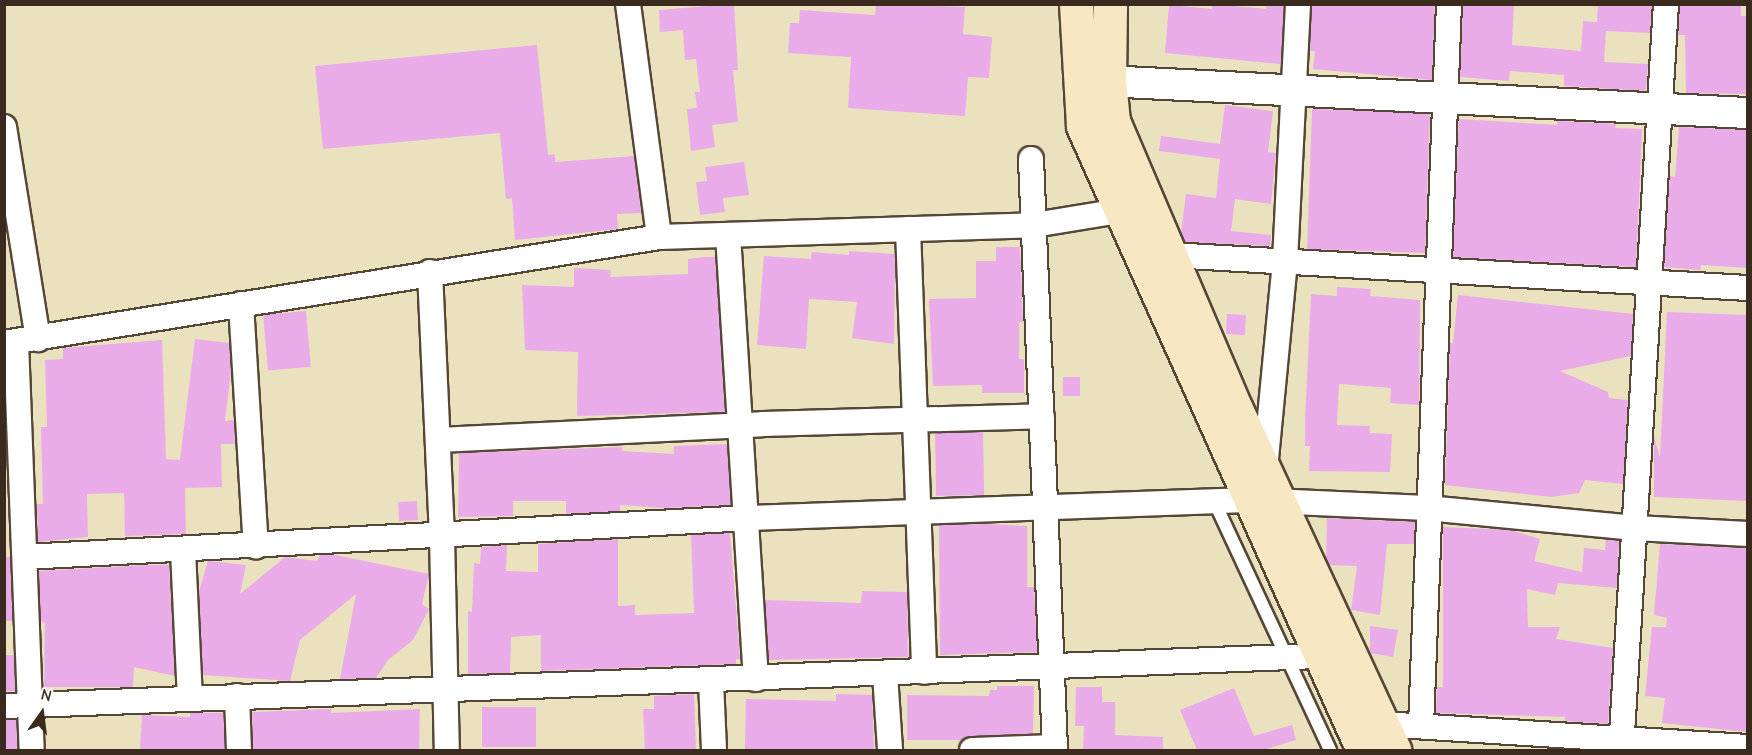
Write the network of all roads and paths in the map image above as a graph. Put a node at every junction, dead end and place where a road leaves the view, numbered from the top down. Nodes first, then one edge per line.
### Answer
1 (628, 4) edge
2 (1076, 4) edge
3 (1110, 4) edge
4 (1298, 4) edge
5 (1449, 4) edge
6 (1666, 4) edge
7 (1093, 80) junction
8 (1291, 88) junction
9 (1444, 96) junction
10 (1658, 108) junction
11 (1748, 113) edge
12 (4, 127) edge
13 (1031, 159) dead end
14 (1134, 209) junction
15 (1034, 225) junction
16 (908, 229) junction
17 (729, 235) junction
18 (659, 237) junction
19 (1170, 255) junction
20 (1285, 261) junction
21 (1438, 269) junction
22 (430, 272) junction
23 (1649, 279) junction
24 (1748, 288) edge
25 (241, 304) junction
26 (20, 341) edge
27 (1042, 416) junction
28 (914, 420) junction
29 (743, 425) junction
30 (439, 440) junction
31 (1265, 470) junction
32 (1264, 500) junction
33 (1214, 501) junction
34 (1046, 508) junction
35 (1426, 508) junction
36 (917, 512) junction
37 (749, 518) junction
38 (1635, 528) junction
39 (1748, 534) edge
40 (442, 537) junction
41 (256, 547) junction
42 (183, 551) junction
43 (25, 557) junction
44 (1320, 656) junction
45 (1287, 657) junction
46 (1053, 667) junction
47 (924, 672) junction
48 (885, 674) junction
49 (756, 679) junction
50 (711, 681) junction
51 (445, 688) junction
52 (237, 696) junction
53 (190, 698) junction
54 (30, 704) junction
55 (4, 706) edge
56 (1421, 726) junction
57 (1388, 737) edge
58 (1622, 744) edge
59 (1748, 747) edge
60 (1055, 749) edge
61 (32, 750) edge
62 (239, 750) edge
63 (447, 750) edge
64 (714, 750) edge
65 (890, 750) edge
66 (972, 750) edge
67 (1330, 750) edge
68 (1363, 750) edge

1 - 18 street
2 - 7 main road
3 - 7 main road
4 - 8 street
5 - 9 street
6 - 10 street
7 - 8 street
7 - 14 main road
8 - 9 street
8 - 20 street
9 - 10 street
9 - 21 street
10 - 11 street
10 - 23 street
12 - 26 street
13 - 15 street
14 - 15 street
14 - 19 main road
14 - 32 main road
15 - 16 street
15 - 27 street
16 - 17 street
16 - 28 street
17 - 18 street
17 - 29 street
18 - 22 street
19 - 20 street
19 - 31 main road
20 - 21 street
20 - 31 street
21 - 23 street
21 - 35 street
22 - 25 street
22 - 30 street
23 - 24 street
23 - 38 street
25 - 26 street
25 - 41 street
26 - 43 street
27 - 28 street
27 - 34 street
28 - 29 street
28 - 36 street
29 - 30 street
29 - 37 street
30 - 40 street
31 - 32 main road
32 - 33 street
32 - 35 street
32 - 44 main road
32 - 57 main road
33 - 34 street
33 - 45 lane
34 - 36 street
34 - 46 street
35 - 38 street
35 - 56 street
36 - 37 street
36 - 47 street
37 - 40 street
37 - 49 street
38 - 39 street
38 - 58 street
40 - 41 street
40 - 51 street
41 - 42 street
42 - 43 street
42 - 53 street
43 - 54 street
44 - 45 street
44 - 68 main road
45 - 46 street
45 - 67 lane
46 - 47 street
46 - 60 street
47 - 48 street
48 - 49 street
48 - 65 street
49 - 50 street
50 - 51 street
50 - 64 street
51 - 52 street
51 - 63 street
52 - 53 street
52 - 62 street
53 - 54 street
54 - 55 street
54 - 61 street
56 - 57 street
56 - 58 street
58 - 59 street
60 - 66 street

